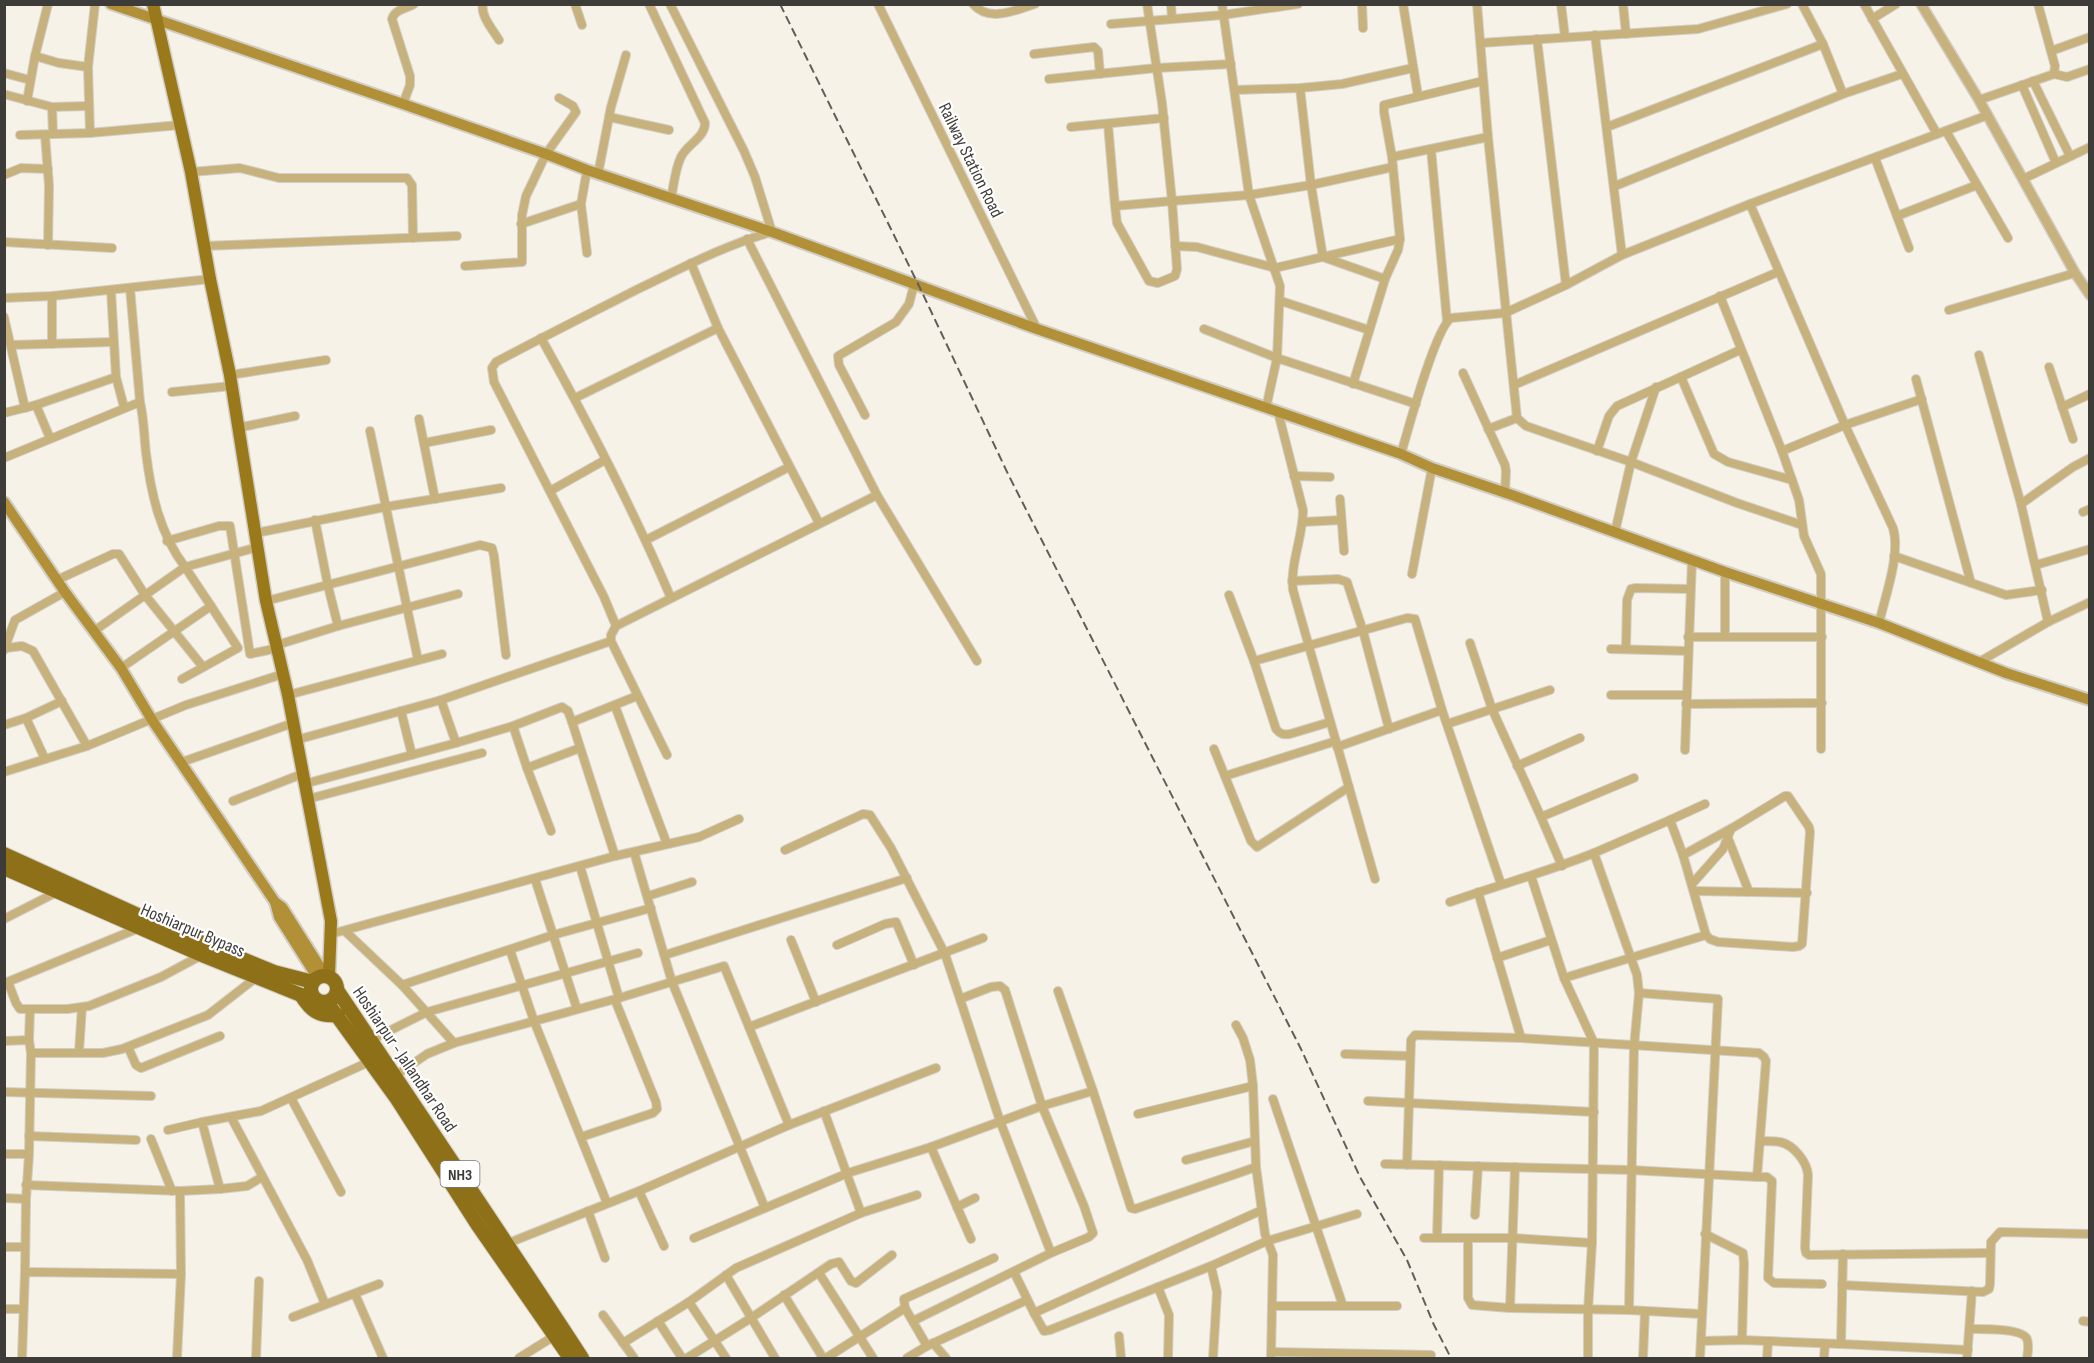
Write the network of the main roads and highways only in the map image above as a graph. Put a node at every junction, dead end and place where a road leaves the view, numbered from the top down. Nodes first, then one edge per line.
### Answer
1 (111, 4) edge
2 (153, 4) edge
3 (157, 20) junction
4 (4, 502) edge
5 (2090, 700) edge
6 (4, 854) edge
7 (4, 868) edge
8 (169, 934) junction
9 (326, 980) junction
10 (301, 995) junction
11 (321, 1000) junction
12 (338, 1015) junction
13 (559, 1333) junction
14 (570, 1359) edge
15 (582, 1359) edge

1 - 3 main road
2 - 3 main road
3 - 5 main road
3 - 9 main road
4 - 9 main road
6 - 8 highway
7 - 8 highway, Hoshiarpur Bypass
8 - 9 highway
8 - 10 highway, Hoshiarpur Bypass
9 - 11 highway
9 - 11 highway
9 - 13 highway, Hoshiarpur - Jallandhar Road / NH3
10 - 11 highway, Hoshiarpur Bypass
10 - 12 highway
11 - 12 highway, NH3
12 - 13 highway, NH3
13 - 14 highway, NH3
13 - 15 highway, Hoshiarpur - Jallandhar Road / NH3

